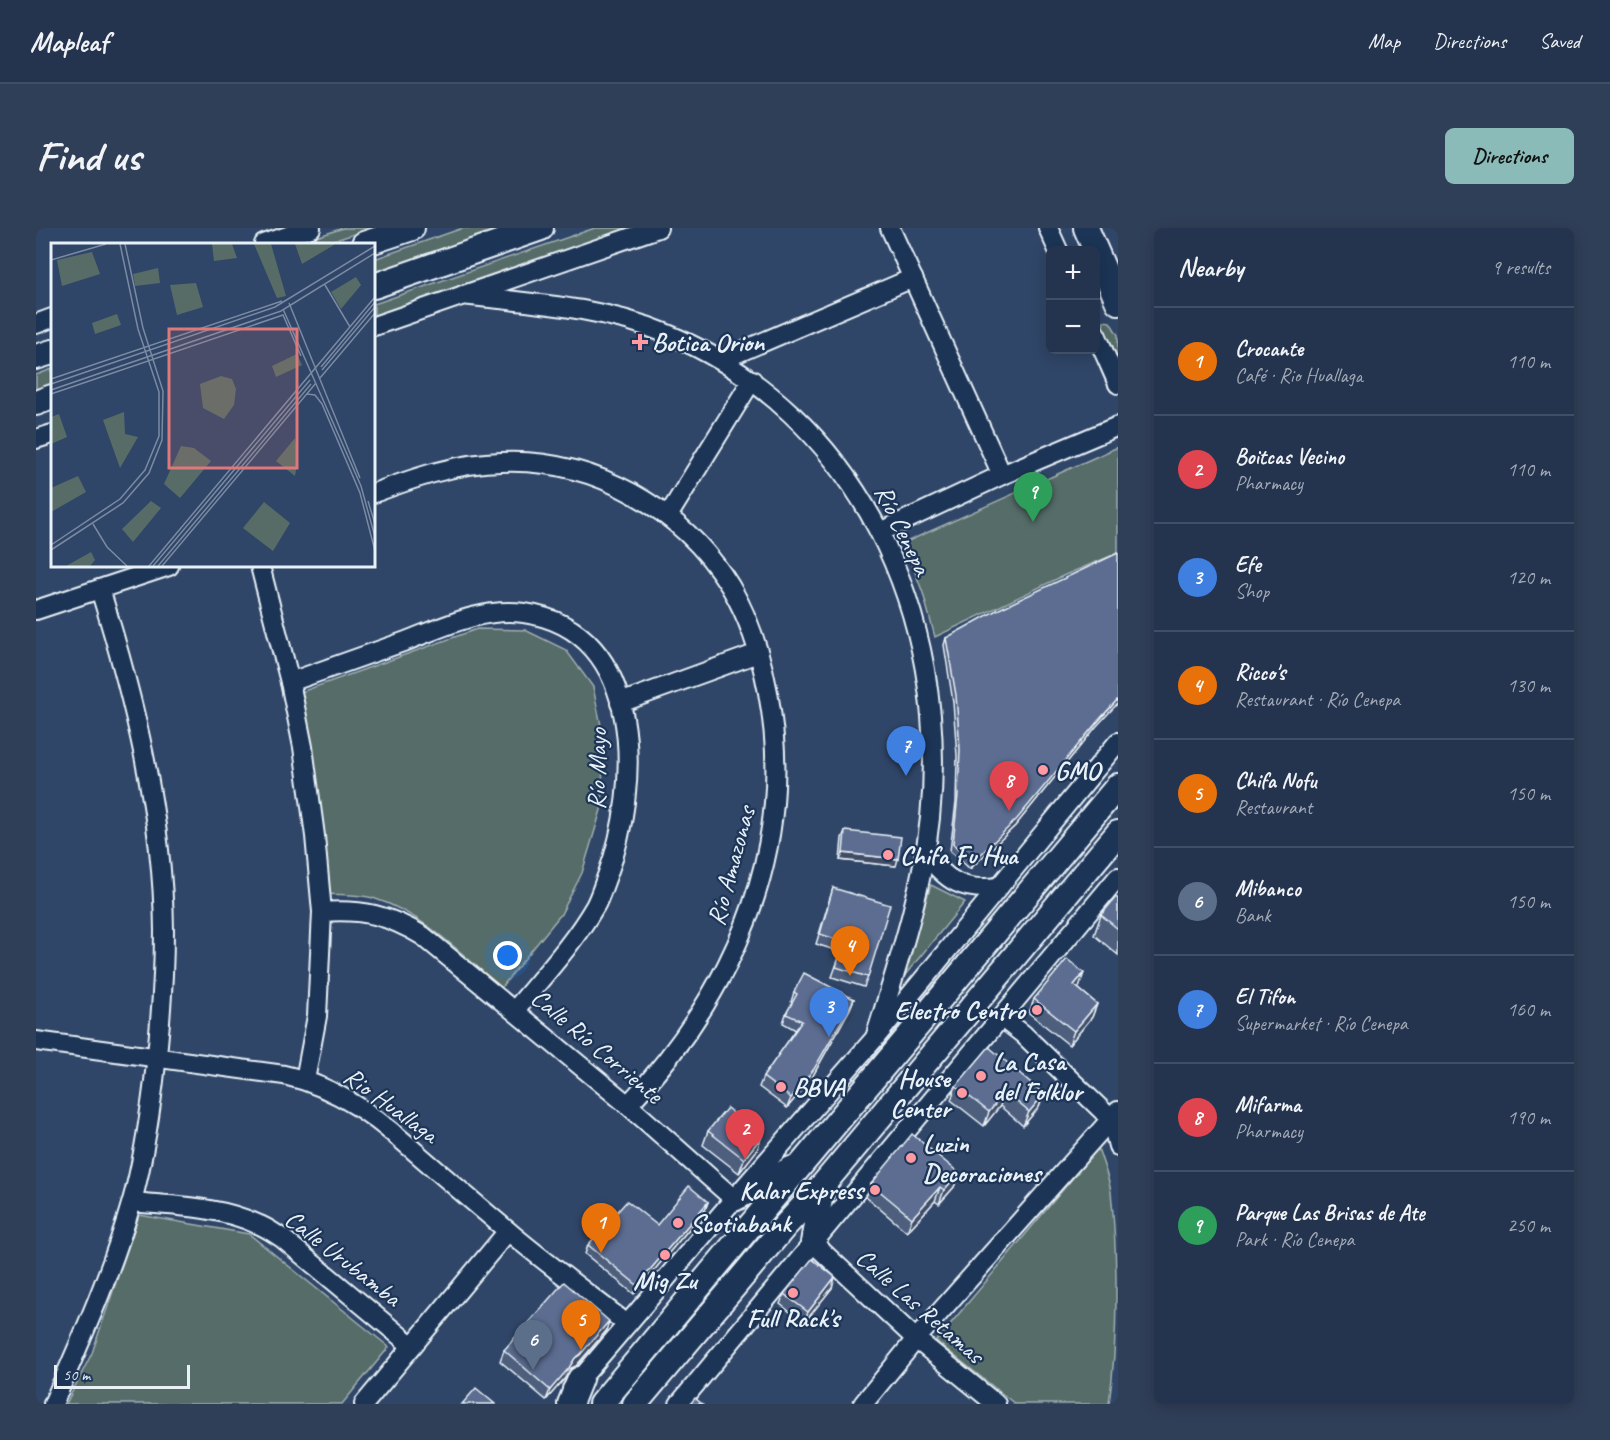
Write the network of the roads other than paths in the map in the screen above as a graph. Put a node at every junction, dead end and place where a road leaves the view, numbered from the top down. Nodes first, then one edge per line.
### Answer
1 (311, 228) edge
2 (412, 228) edge
3 (541, 228) edge
4 (658, 228) edge
5 (890, 228) edge
6 (1048, 228) edge
7 (1086, 228) edge
8 (267, 243) edge
9 (367, 243) edge
10 (1056, 246) edge
11 (913, 278) junction
12 (375, 286) edge
13 (1100, 287) edge
14 (463, 295) junction
15 (1117, 301) edge
16 (51, 318) edge
17 (36, 324) edge
18 (375, 326) edge
19 (1100, 345) edge
20 (51, 352) edge
21 (36, 357) edge
22 (721, 360) junction
23 (752, 381) junction
24 (1118, 384) edge
25 (51, 397) edge
26 (36, 403) edge
27 (1118, 426) edge
28 (51, 434) edge
29 (36, 439) edge
30 (1002, 475) junction
31 (375, 493) edge
32 (668, 516) junction
33 (880, 532) junction
34 (166, 567) edge
35 (260, 567) edge
36 (100, 589) junction
37 (36, 610) edge
38 (758, 653) junction
39 (290, 682) junction
40 (620, 703) junction
41 (1118, 742) edge
42 (1118, 786) edge
43 (1118, 833) edge
44 (925, 852) junction
45 (1118, 877) edge
46 (999, 887) junction
47 (322, 912) junction
48 (515, 1010) junction
49 (1002, 1018) junction
50 (875, 1038) junction
51 (36, 1041) edge
52 (157, 1059) junction
53 (305, 1080) junction
54 (628, 1105) junction
55 (1115, 1115) edge
56 (1118, 1146) edge
57 (802, 1164) junction
58 (822, 1186) junction
59 (734, 1199) junction
60 (132, 1202) junction
61 (508, 1231) junction
62 (813, 1243) junction
63 (627, 1324) junction
64 (916, 1340) junction
65 (412, 1346) junction
66 (580, 1379) junction
67 (53, 1404) edge
68 (364, 1404) edge
69 (560, 1404) edge
70 (570, 1404) edge
71 (601, 1404) edge
72 (635, 1404) edge
73 (679, 1404) edge
74 (863, 1404) edge
75 (996, 1404) edge

1 - 8 street
2 - 9 main road
3 - 12 main road
4 - 14 street
5 - 11 street
6 - 10 street
7 - 15 main road
11 - 22 street
11 - 30 street
13 - 15 main road
14 - 18 street
14 - 22 street, Río Cenepa
16 - 17 street
19 - 24 street
20 - 21 main road
22 - 23 street, Río Cenepa
23 - 32 street
23 - 33 street, Río Cenepa
25 - 26 main road
27 - 30 street
28 - 29 street
30 - 33 street
31 - 32 street, Río Amazonas
32 - 38 street, Río Amazonas
33 - 44 street, Río Cenepa
34 - 36 street
35 - 39 street
36 - 37 street
36 - 52 street
38 - 40 street
38 - 54 street, Río Amazonas
39 - 40 street, Río Mayo
39 - 47 street
40 - 48 street, Río Mayo
41 - 46 street
42 - 57 main road
43 - 58 main road
44 - 46 street
44 - 50 street, Río Cenepa
45 - 49 street
46 - 50 street
47 - 48 street, Calle Río Corriente
47 - 53 street
48 - 54 street, Calle Río Corriente
49 - 55 street
49 - 62 street
50 - 59 street
51 - 52 street, Rio Huallaga
52 - 53 street, Rio Huallaga
52 - 60 street
53 - 61 street, Rio Huallaga
54 - 59 street, Calle Río Corriente
55 - 56 street
55 - 64 street
57 - 59 main road
57 - 71 main road
58 - 62 main road
58 - 72 main road
59 - 63 street
60 - 65 street, Calle Urubamba
60 - 67 street
61 - 63 street, Rio Huallaga
61 - 65 street
62 - 64 street, Calle Las Retamas
62 - 73 street
63 - 66 street
64 - 74 street
64 - 75 street, Calle Las Retamas
65 - 68 street
66 - 69 street
66 - 70 main road

